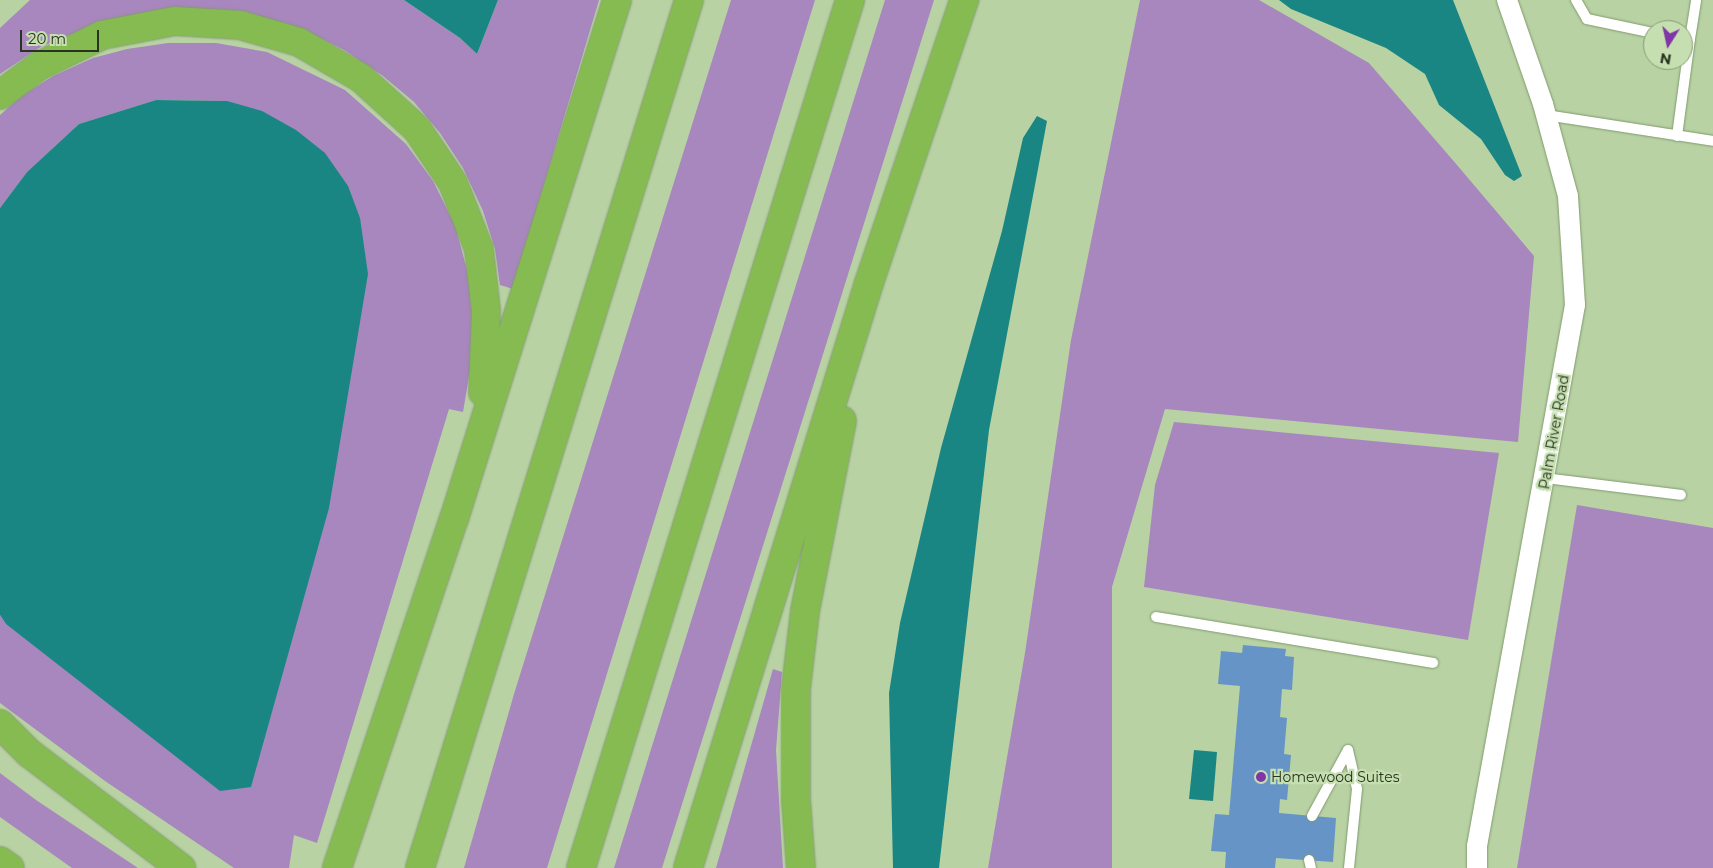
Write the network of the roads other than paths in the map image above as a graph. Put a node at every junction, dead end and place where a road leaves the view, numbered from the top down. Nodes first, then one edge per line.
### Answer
1 (617, 0) edge
2 (689, 0) edge
3 (850, 0) edge
4 (964, 0) edge
5 (1507, 0) edge
6 (1576, 0) edge
7 (1696, 0) edge
8 (1691, 20) edge
9 (1643, 31) edge
10 (1683, 70) edge
11 (0, 95) edge
12 (1546, 115) junction
13 (1677, 136) junction
14 (1713, 141) edge
15 (869, 283) junction
16 (1545, 478) junction
17 (1681, 495) dead end
18 (454, 519) junction
19 (1156, 617) dead end
20 (1433, 663) dead end
21 (0, 724) edge
22 (1312, 816) dead end
23 (0, 861) edge
24 (10, 868) edge
25 (181, 868) edge
26 (337, 868) edge
27 (420, 868) edge
28 (581, 868) edge
29 (688, 868) edge
30 (802, 868) edge
31 (1349, 868) edge
32 (1477, 868) edge

1 - 18 highway
2 - 27 highway
3 - 28 highway
4 - 15 highway
5 - 12 street, Palm River Road
6 - 9 lane
7 - 8 lane
10 - 13 lane
11 - 18 highway
12 - 13 lane
12 - 16 street, Palm River Road
13 - 14 lane
15 - 29 highway
15 - 30 highway
16 - 17 lane
16 - 32 street, Palm River Road
18 - 26 highway
19 - 20 lane
21 - 25 highway
22 - 31 lane
23 - 24 highway

